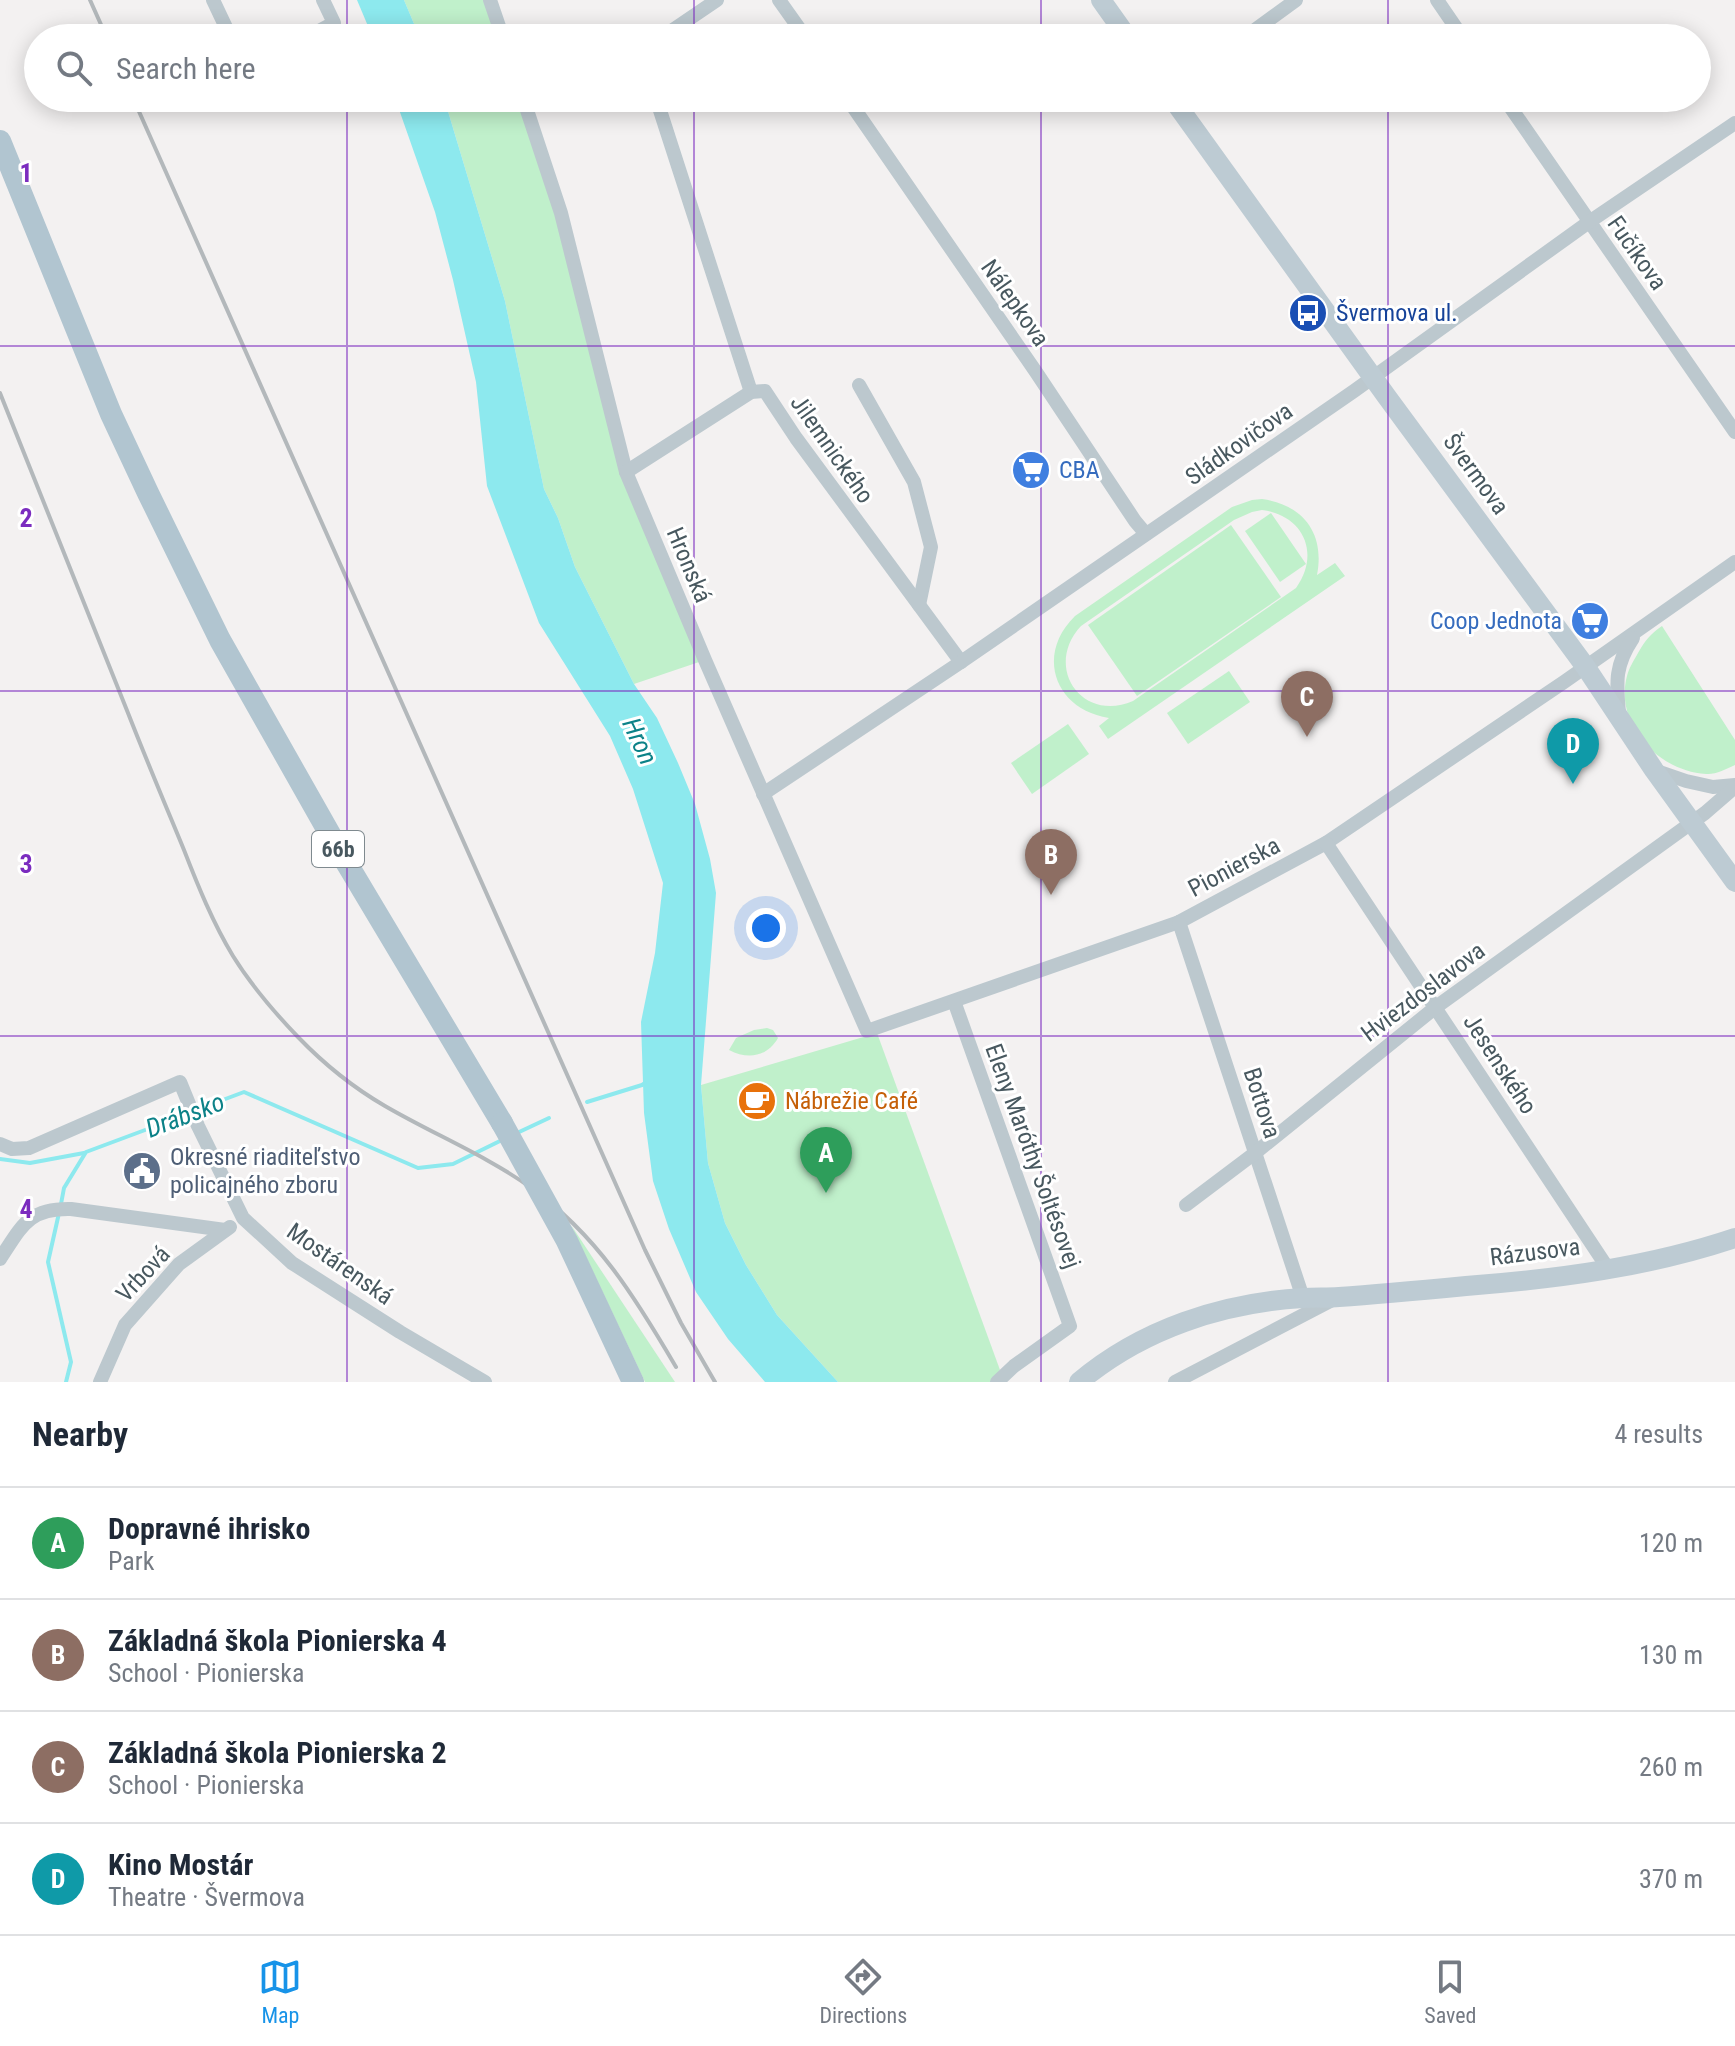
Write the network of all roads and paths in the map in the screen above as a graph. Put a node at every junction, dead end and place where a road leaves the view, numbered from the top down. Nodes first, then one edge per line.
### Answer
1 (213, 0) edge
2 (323, 0) edge
3 (490, 0) edge
4 (717, 0) edge
5 (779, 0) edge
6 (1101, 0) edge
7 (1296, 0) edge
8 (1437, 0) edge
9 (224, 24) edge
10 (332, 24) edge
11 (498, 24) edge
12 (682, 24) edge
13 (796, 24) edge
14 (1118, 24) edge
15 (1263, 24) edge
16 (1453, 24) edge
17 (528, 112) edge
18 (661, 112) edge
19 (857, 112) edge
20 (1182, 112) edge
21 (1514, 112) edge
22 (1735, 123) edge
23 (0, 141) edge
24 (1589, 222) junction
25 (1373, 377) junction
26 (859, 385) dead end
27 (751, 392) junction
28 (1735, 432) edge
29 (626, 472) junction
30 (1146, 534) junction
31 (1735, 562) edge
32 (919, 605) junction
33 (1645, 624) junction
34 (961, 662) junction
35 (1585, 666) junction
36 (1620, 718) junction
37 (1654, 770) junction
38 (1735, 786) edge
39 (763, 794) junction
40 (1691, 822) junction
41 (1326, 843) junction
42 (1735, 882) edge
43 (1179, 922) junction
44 (954, 1001) junction
45 (1436, 1007) junction
46 (867, 1031) joint
47 (0, 1144) edge
48 (1255, 1153) junction
49 (1186, 1205) dead end
50 (243, 1218) junction
51 (22, 1227) junction
52 (225, 1230) junction
53 (0, 1234) edge
54 (1735, 1238) edge
55 (0, 1259) edge
56 (1609, 1270) junction
57 (1338, 1297) junction
58 (1303, 1298) junction
59 (100, 1382) edge
60 (485, 1382) edge
61 (633, 1382) edge
62 (997, 1382) edge
63 (1079, 1382) edge
64 (1175, 1382) edge

1 - 9 street
2 - 10 street
3 - 11 street
4 - 12 street
5 - 13 street
6 - 14 street
7 - 15 street
8 - 16 street
17 - 29 street, Hronská
18 - 27 street
19 - 30 street, Nálepkova
20 - 25 street, Švermova
21 - 24 street, Fučíkova
22 - 24 street, Sládkovičova
23 - 61 main road, 66b, bridge
24 - 25 street, Sládkovičova
24 - 28 street, Fučíkova
25 - 30 street, Sládkovičova
25 - 35 street, Švermova
26 - 32 street
27 - 29 street
27 - 32 street, Jilemnického
29 - 39 street, Hronská
30 - 34 street, Sládkovičova
31 - 33 street, Pionierska
32 - 34 street, Jilemnického
33 - 35 street, Pionierska
33 - 36 street
34 - 39 street, Sládkovičova
35 - 36 street, Švermova
35 - 41 street, Pionierska
36 - 37 street, Švermova
37 - 38 street
37 - 40 street, Švermova
38 - 40 street, Hviezdoslavova
39 - 46 street, Hronská
40 - 42 street, Švermova
40 - 45 street, Hviezdoslavova
41 - 43 street, Pionierska
41 - 45 street, Jesenského
43 - 44 street, Pionierska
43 - 48 street, Bottova
44 - 46 street, Pionierska
44 - 62 street, Eleny Maróthy Šoltésovej
45 - 48 street, Hviezdoslavova
45 - 56 street, Jesenského
47 - 50 street, Mostárenská
48 - 49 street, Hviezdoslavova
48 - 58 street, Bottova
50 - 52 street, Vrbová
50 - 60 street, Mostárenská
51 - 52 street
51 - 53 street
51 - 55 street
52 - 59 street, Vrbová
54 - 56 street, Rázusova
56 - 57 street, Rázusova
57 - 58 street, Rázusova
57 - 64 street, Rázusova
58 - 63 street, Rázusova

